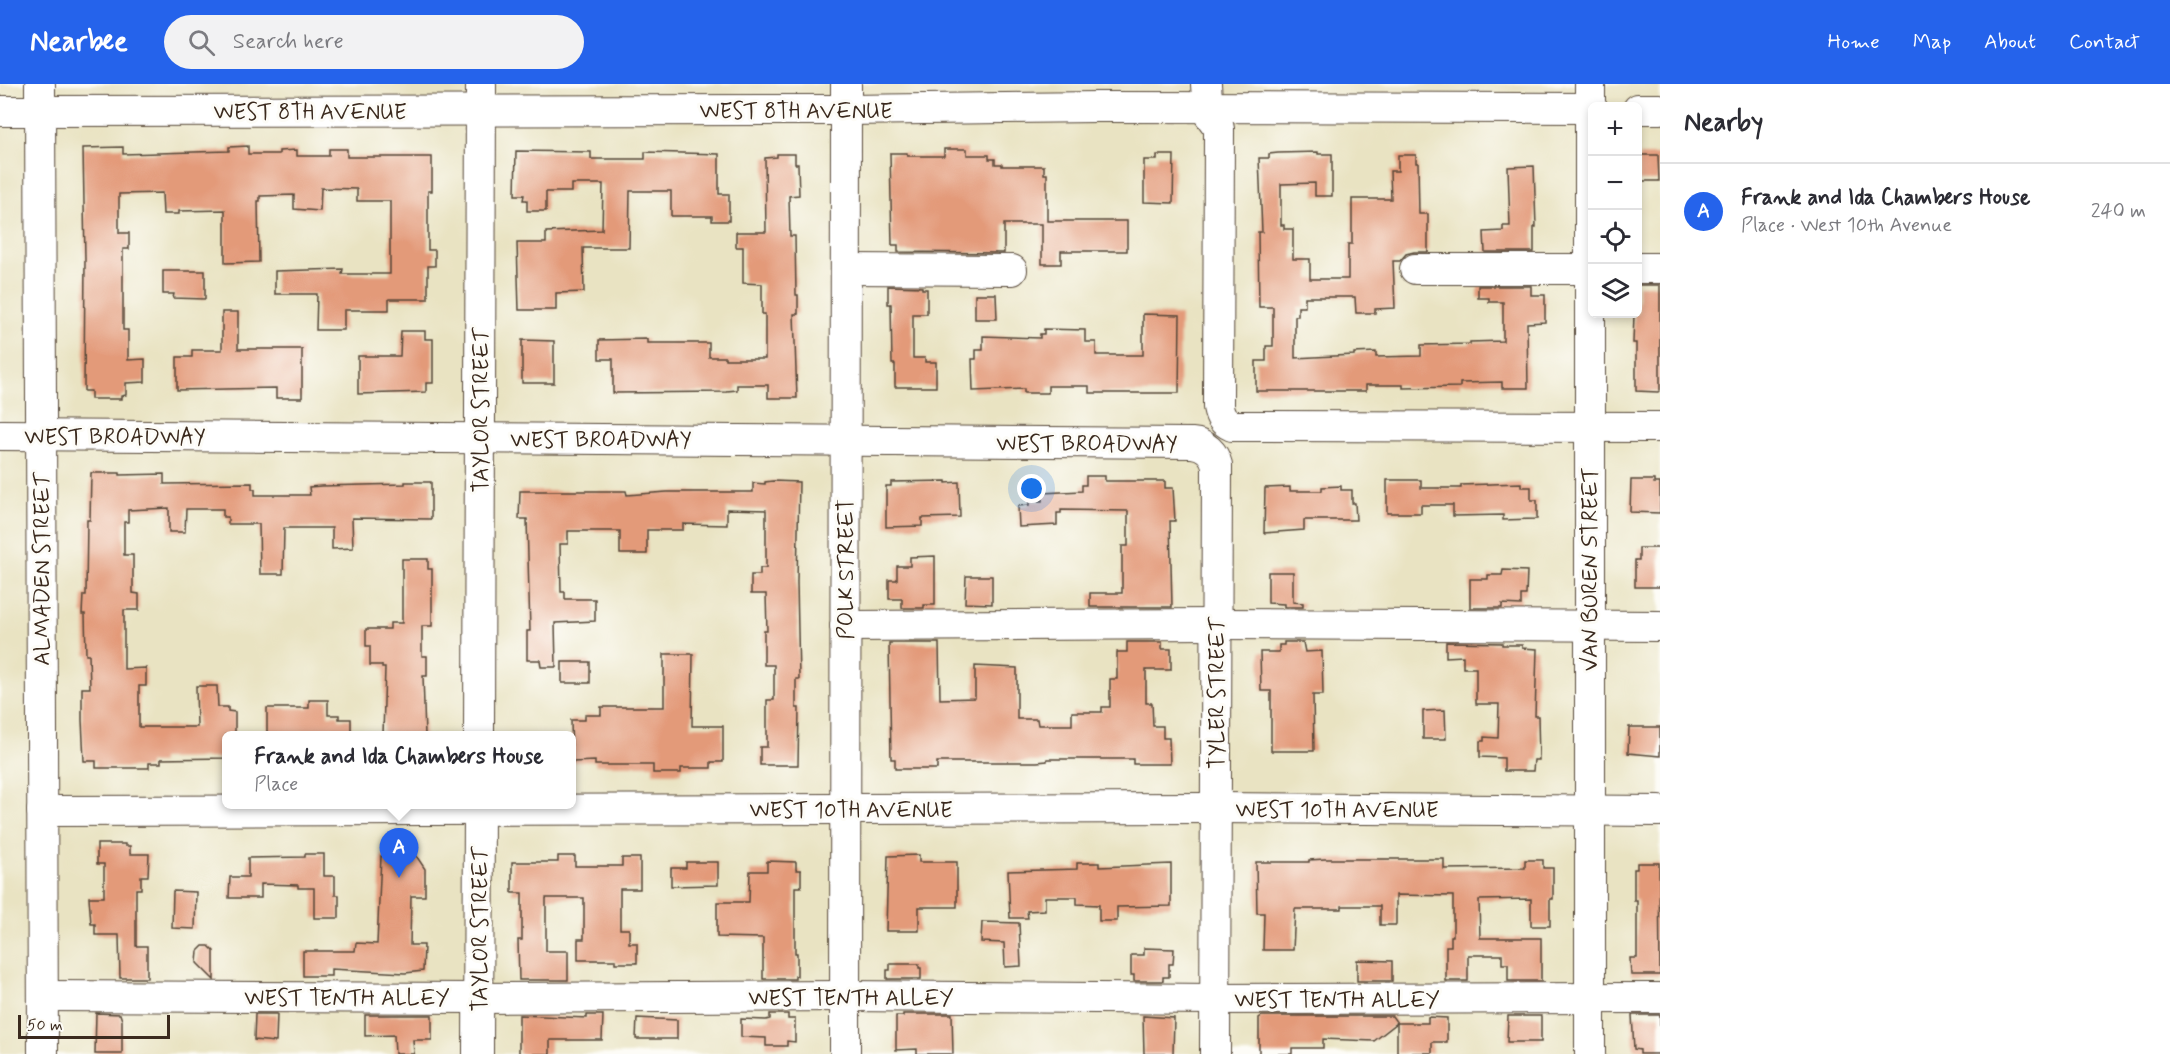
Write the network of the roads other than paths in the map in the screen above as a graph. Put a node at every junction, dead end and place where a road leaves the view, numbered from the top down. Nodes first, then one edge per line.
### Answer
1 (1207, 96) edge
2 (40, 97) edge
3 (846, 97) edge
4 (481, 98) edge
5 (1591, 100) edge
6 (1642, 109) edge
7 (1660, 109) edge
8 (0, 111) edge
9 (1591, 264) edge
10 (1642, 268) edge
11 (1660, 268) edge
12 (846, 269) junction
13 (1415, 269) dead end
14 (1588, 269) edge
15 (1012, 270) dead end
16 (1591, 318) edge
17 (1590, 427) junction
18 (1660, 427) edge
19 (0, 435) edge
20 (41, 435) junction
21 (480, 438) junction
22 (846, 441) junction
23 (1202, 445) joint
24 (1216, 624) junction
25 (845, 626) junction
26 (1589, 626) junction
27 (1660, 626) edge
28 (479, 731) edge
29 (576, 808) edge
30 (1215, 808) junction
31 (260, 809) edge
32 (479, 809) edge
33 (845, 809) junction
34 (1589, 810) junction
35 (42, 811) junction
36 (1660, 811) edge
37 (43, 996) junction
38 (845, 996) junction
39 (478, 998) junction
40 (1590, 998) junction
41 (1660, 998) edge
42 (1214, 999) junction
43 (43, 1054) edge
44 (478, 1054) edge
45 (845, 1054) edge
46 (1215, 1054) edge
47 (1590, 1054) edge

1 - 3 street, WEST 8TH AVENUE
1 - 5 street, WEST 8TH AVENUE
1 - 17 street
2 - 4 street, WEST 8TH AVENUE
2 - 8 street, WEST 8TH AVENUE
2 - 20 street, ALMADEN STREET
3 - 4 street, WEST 8TH AVENUE
3 - 12 street, POLK STREET
4 - 21 street, TAYLOR STREET
5 - 9 street, VAN BUREN STREET
6 - 7 street
10 - 11 street
12 - 15 street
12 - 22 street, POLK STREET
13 - 14 street
16 - 17 street, VAN BUREN STREET
17 - 18 street
17 - 26 street, VAN BUREN STREET
19 - 20 street, WEST BROADWAY
20 - 21 street, WEST BROADWAY
20 - 35 street, ALMADEN STREET
21 - 22 street, WEST BROADWAY
21 - 28 street, TAYLOR STREET
22 - 23 street, WEST BROADWAY
22 - 25 street, POLK STREET
23 - 24 street, TYLER STREET
24 - 25 street
24 - 26 street
24 - 30 street, TYLER STREET
25 - 33 street, POLK STREET
26 - 27 street
26 - 34 street, VAN BUREN STREET
29 - 33 street, WEST 10TH AVENUE
30 - 33 street, WEST 10TH AVENUE
30 - 34 street, WEST 10TH AVENUE
30 - 42 street, TYLER STREET
31 - 35 street, WEST 10TH AVENUE
32 - 39 street, TAYLOR STREET
33 - 38 street, POLK STREET
34 - 36 street, WEST 10TH AVENUE
34 - 40 street, VAN BUREN STREET
35 - 37 street, ALMADEN STREET
37 - 39 street, WEST TENTH ALLEY
37 - 43 street, ALMADEN STREET
38 - 39 street, WEST TENTH ALLEY
38 - 42 street, WEST TENTH ALLEY
38 - 45 street, POLK STREET
39 - 44 street, TAYLOR STREET
40 - 41 street, WEST TENTH ALLEY
40 - 42 street, WEST TENTH ALLEY
40 - 47 street, VAN BUREN STREET
42 - 46 street, TYLER STREET

